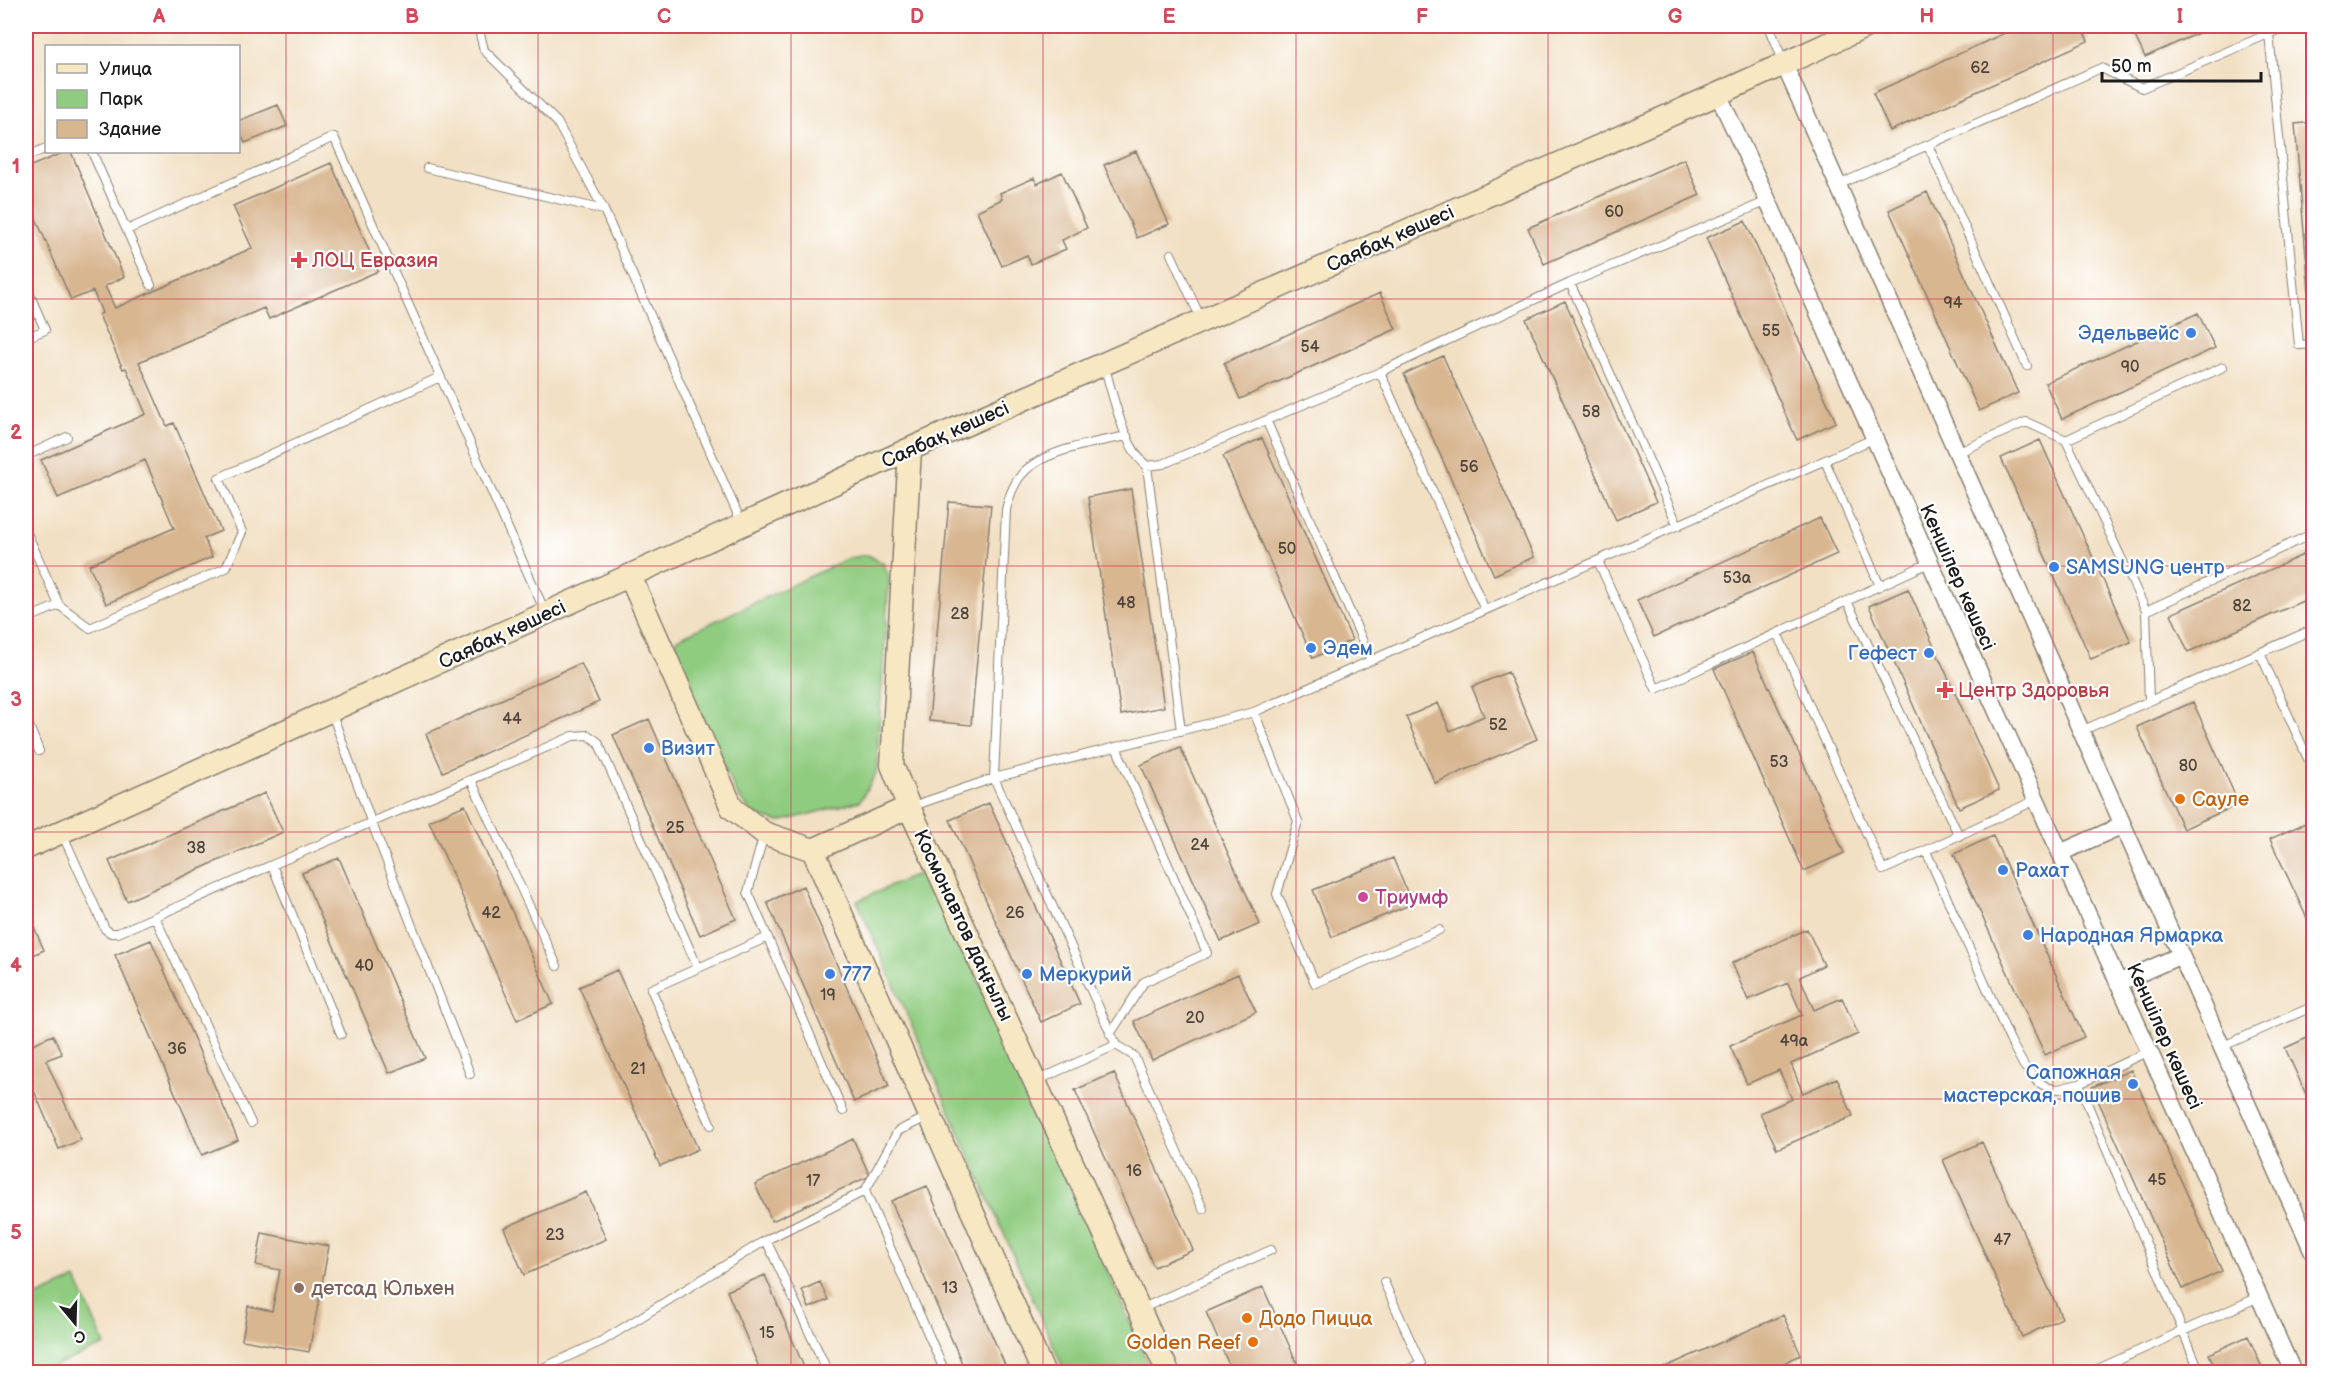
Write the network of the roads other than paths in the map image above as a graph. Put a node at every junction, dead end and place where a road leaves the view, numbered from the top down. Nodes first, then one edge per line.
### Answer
1 (478, 26) edge
2 (1769, 26) edge
3 (1867, 26) edge
4 (2287, 26) edge
5 (2269, 33) junction
6 (1784, 64) junction
7 (1718, 94) junction
8 (1928, 145) junction
9 (45, 148) edge
10 (92, 153) edge
11 (26, 157) edge
12 (427, 168) dead end
13 (1838, 185) junction
14 (1768, 201) junction
15 (604, 210) junction
16 (126, 230) junction
17 (1171, 254) dead end
18 (1570, 283) junction
19 (151, 285) dead end
20 (26, 286) edge
21 (1202, 321) junction
22 (26, 338) edge
23 (2313, 344) edge
24 (1104, 364) junction
25 (2027, 366) dead end
26 (2223, 367) dead end
27 (1380, 372) junction
28 (440, 377) junction
29 (1267, 422) junction
30 (1127, 436) junction
31 (67, 437) dead end
32 (1873, 439) junction
33 (2066, 440) junction
34 (910, 449) junction
35 (1957, 453) junction
36 (26, 456) edge
37 (1825, 461) junction
38 (1147, 466) junction
39 (743, 525) junction
40 (1678, 526) junction
41 (26, 531) edge
42 (2313, 533) edge
43 (1598, 561) junction
44 (1929, 562) junction
45 (630, 576) junction
46 (1880, 586) junction
47 (1847, 601) junction
48 (59, 605) junction
49 (1485, 610) junction
50 (2146, 611) junction
51 (546, 614) junction
52 (26, 619) edge
53 (2313, 629) edge
54 (1778, 633) junction
55 (2260, 652) junction
56 (1371, 660) junction
57 (2149, 701) junction
58 (331, 711) junction
59 (1254, 712) junction
60 (26, 718) edge
61 (1181, 731) junction
62 (2081, 731) junction
63 (1116, 747) junction
64 (39, 751) dead end
65 (2313, 772) edge
66 (994, 778) junction
67 (471, 780) junction
68 (2036, 800) junction
69 (909, 807) junction
70 (371, 821) junction
71 (2123, 825) junction
72 (62, 832) junction
73 (764, 833) junction
74 (1959, 836) junction
75 (26, 848) edge
76 (813, 850) junction
77 (1926, 851) junction
78 (2060, 853) junction
79 (272, 866) junction
80 (155, 917) junction
81 (1439, 930) dead end
82 (768, 937) junction
83 (2181, 955) junction
84 (557, 966) dead end
85 (698, 968) junction
86 (2118, 983) junction
87 (2313, 1006) edge
88 (341, 1034) dead end
89 (1110, 1034) junction
90 (1116, 1045) junction
91 (2221, 1047) junction
92 (2149, 1051) junction
93 (470, 1074) dead end
94 (1035, 1081) junction
95 (2079, 1084) junction
96 (843, 1111) dead end
97 (930, 1116) junction
98 (251, 1123) dead end
99 (711, 1125) dead end
100 (866, 1191) junction
101 (1203, 1209) dead end
102 (766, 1240) junction
103 (1271, 1250) dead end
104 (2313, 1254) edge
105 (1384, 1282) dead end
106 (2259, 1297) junction
107 (1140, 1310) junction
108 (2181, 1330) junction
109 (2118, 1361) junction
110 (534, 1372) edge
111 (828, 1372) edge
112 (945, 1372) edge
113 (1043, 1372) edge
114 (1168, 1372) edge
115 (1402, 1372) edge
116 (2091, 1372) edge
117 (2118, 1372) edge
118 (2200, 1372) edge
119 (2293, 1372) edge

1 - 15 lane
2 - 6 lane
3 - 6 street, Саябақ көшесі
4 - 5 lane
5 - 8 lane
5 - 23 lane
6 - 7 street, Саябақ көшесі
6 - 13 street
7 - 14 street, Кеншілер көшесі
7 - 21 street, Саябақ көшесі
8 - 13 lane
8 - 25 lane
9 - 11 lane
10 - 16 lane
12 - 15 lane
13 - 35 street
14 - 18 lane
14 - 32 street, Кеншілер көшесі
15 - 39 lane
16 - 19 lane
16 - 28 lane
17 - 21 lane
18 - 27 lane
18 - 40 lane
20 - 22 lane
21 - 24 street, Саябақ көшесі
24 - 30 lane
24 - 34 street, Саябақ көшесі
26 - 33 lane
27 - 29 lane
27 - 49 lane
28 - 48 lane
28 - 51 lane
29 - 38 lane
29 - 56 lane
30 - 38 lane
30 - 66 lane
31 - 36 lane
32 - 37 lane
32 - 44 street, Кеншілер көшесі
33 - 35 lane
33 - 50 lane
34 - 39 street, Саябақ көшесі
34 - 69 street, Космонавтов даңғылы
35 - 62 street
37 - 40 lane
37 - 46 lane
38 - 61 lane
39 - 45 street, Саябақ көшесі
40 - 43 lane
41 - 48 lane
42 - 50 lane
43 - 49 lane
43 - 54 lane
44 - 46 lane
44 - 68 street, Кеншілер көшесі
45 - 51 street, Саябақ көшесі
45 - 73 street
46 - 47 lane
47 - 54 lane
47 - 74 lane
48 - 52 lane
49 - 56 lane
50 - 57 lane
51 - 58 street, Саябақ көшесі
53 - 55 lane
54 - 77 lane
55 - 57 lane
55 - 65 lane
56 - 59 lane
57 - 62 lane
58 - 70 lane
58 - 72 street, Саябақ көшесі
59 - 61 lane
59 - 81 lane
60 - 64 lane
61 - 63 lane
62 - 71 street
63 - 66 lane
63 - 89 lane
66 - 69 lane
66 - 89 lane
67 - 70 lane
67 - 84 lane
67 - 85 lane
68 - 74 lane
68 - 78 street, Кеншілер көшесі
69 - 76 street
69 - 94 street, Космонавтов даңғылы
70 - 79 lane
70 - 93 lane
71 - 78 street
71 - 83 street
72 - 75 street, Саябақ көшесі
72 - 80 lane
73 - 76 street
73 - 82 lane
74 - 77 lane
76 - 97 street
77 - 95 lane
78 - 86 street, Кеншілер көшесі
79 - 80 lane
79 - 88 lane
80 - 98 lane
82 - 85 lane
82 - 96 lane
83 - 86 street
83 - 91 street
85 - 99 lane
86 - 92 street, Кеншілер көшесі
87 - 91 lane
89 - 90 lane
90 - 94 lane
90 - 101 lane
91 - 104 street
92 - 95 lane
92 - 106 street, Кеншілер көшесі
94 - 107 street, Космонавтов даңғылы
95 - 108 lane
97 - 100 lane
97 - 113 street
100 - 102 lane
100 - 112 lane
102 - 110 lane
102 - 111 lane
103 - 107 lane
105 - 115 lane
106 - 108 lane
106 - 119 street, Кеншілер көшесі
107 - 114 street, Космонавтов даңғылы
108 - 109 lane
108 - 118 lane
109 - 116 lane
109 - 117 lane

